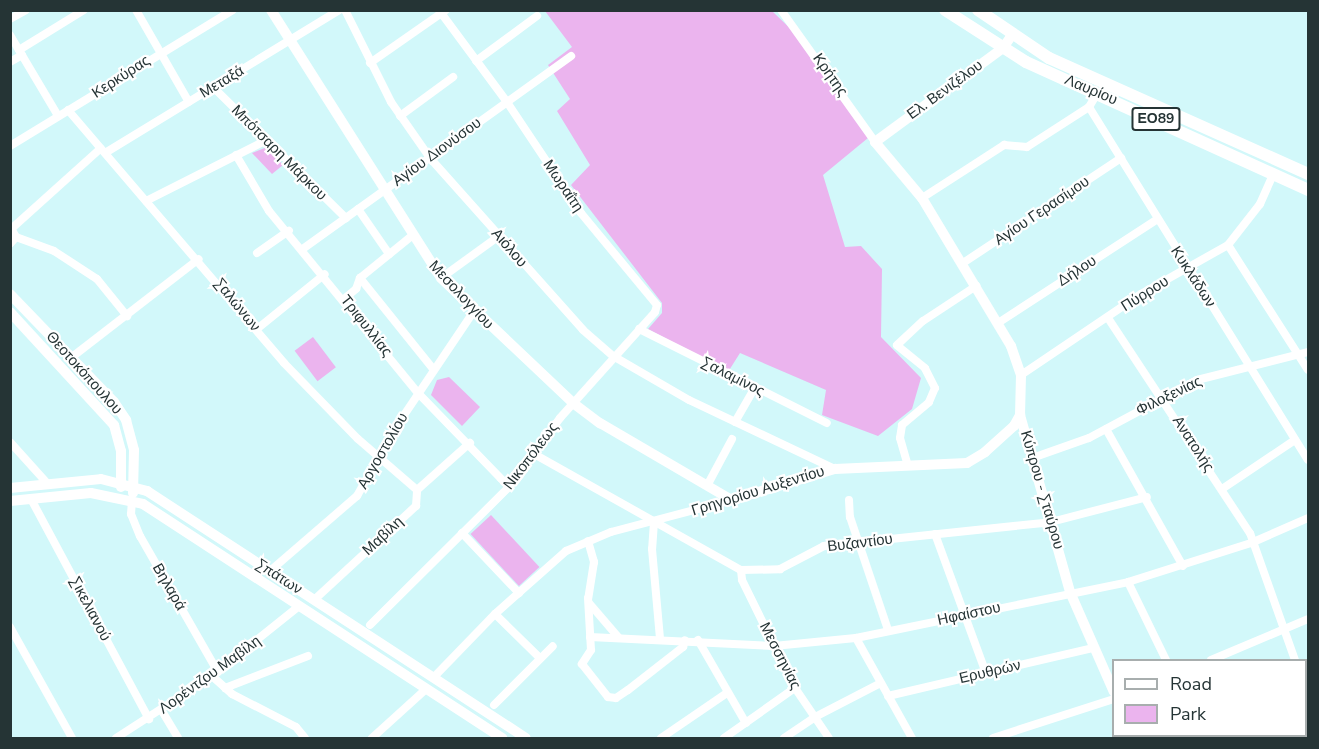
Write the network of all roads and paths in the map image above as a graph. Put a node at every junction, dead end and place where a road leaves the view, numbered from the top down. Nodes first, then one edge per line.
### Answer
1 (26, 10) edge
2 (84, 10) edge
3 (136, 10) edge
4 (271, 10) edge
5 (339, 10) edge
6 (345, 10) edge
7 (781, 10) edge
8 (945, 10) edge
9 (978, 10) edge
10 (226, 12) edge
11 (442, 12) edge
12 (537, 16) dead end
13 (10, 19) edge
14 (10, 35) edge
15 (1012, 35) junction
16 (289, 41) junction
17 (1003, 48) junction
18 (21, 52) junction
19 (159, 52) junction
20 (571, 56) dead end
21 (476, 61) junction
22 (10, 62) edge
23 (370, 63) junction
24 (453, 77) dead end
25 (213, 87) junction
26 (1098, 92) junction
27 (189, 102) junction
28 (507, 102) junction
29 (1089, 107) junction
30 (68, 110) junction
31 (58, 116) junction
32 (400, 116) junction
33 (267, 140) junction
34 (875, 142) junction
35 (10, 146) edge
36 (103, 150) junction
37 (236, 155) junction
38 (430, 158) junction
39 (1120, 158) junction
40 (1274, 173) junction
41 (1308, 174) edge
42 (385, 190) junction
43 (1308, 190) edge
44 (922, 198) junction
45 (146, 201) junction
46 (358, 209) junction
47 (346, 218) junction
48 (1156, 219) junction
49 (289, 231) junction
50 (12, 235) edge
51 (413, 235) junction
52 (499, 236) junction
53 (1228, 245) junction
54 (303, 248) junction
55 (257, 253) dead end
56 (389, 254) junction
57 (199, 259) junction
58 (963, 264) junction
59 (1188, 269) junction
60 (325, 274) junction
61 (360, 278) junction
62 (441, 278) junction
63 (976, 286) junction
64 (10, 294) edge
65 (344, 299) junction
66 (657, 304) joint
67 (474, 311) junction
68 (10, 312) edge
69 (127, 316) junction
70 (1108, 318) junction
71 (998, 323) junction
72 (256, 329) junction
73 (639, 329) junction
74 (1308, 352) edge
75 (1299, 354) junction
76 (613, 356) junction
77 (72, 357) junction
78 (1249, 366) junction
79 (1308, 369) edge
80 (434, 370) junction
81 (1021, 375) junction
82 (754, 389) junction
83 (418, 393) junction
84 (1162, 397) junction
85 (573, 403) junction
86 (1020, 415) junction
87 (735, 422) junction
88 (827, 423) dead end
89 (1106, 429) junction
90 (732, 439) dead end
91 (1295, 440) junction
92 (10, 442) edge
93 (470, 444) junction
94 (534, 454) junction
95 (378, 457) junction
96 (1035, 458) junction
97 (1308, 460) edge
98 (908, 466) junction
99 (835, 469) junction
100 (121, 482) junction
101 (47, 483) junction
102 (708, 484) junction
103 (134, 486) junction
104 (509, 487) junction
105 (10, 488) edge
106 (1222, 489) junction
107 (417, 490) junction
108 (120, 496) junction
109 (1146, 497) junction
110 (31, 499) junction
111 (132, 500) junction
112 (849, 500) dead end
113 (10, 501) edge
114 (732, 501) junction
115 (1308, 518) edge
116 (654, 522) junction
117 (1051, 522) junction
118 (462, 533) junction
119 (935, 534) junction
120 (588, 541) junction
121 (860, 543) junction
122 (1251, 543) junction
123 (1183, 566) junction
124 (741, 570) junction
125 (270, 571) junction
126 (1128, 582) junction
127 (1070, 592) junction
128 (519, 593) junction
129 (314, 600) junction
130 (588, 603) junction
131 (299, 606) junction
132 (495, 614) junction
133 (964, 615) junction
134 (1308, 619) edge
135 (370, 625) dead end
136 (10, 627) edge
137 (1282, 629) junction
138 (888, 630) junction
139 (590, 637) junction
140 (618, 637) junction
141 (856, 638) junction
142 (660, 639) junction
143 (685, 640) junction
144 (698, 640) junction
145 (553, 646) dead end
146 (774, 646) junction
147 (1092, 648) junction
148 (308, 656) dead end
149 (540, 658) junction
150 (1166, 659) edge
151 (1213, 659) edge
152 (1294, 659) edge
153 (986, 673) junction
154 (215, 674) junction
155 (433, 678) junction
156 (881, 683) junction
157 (225, 688) junction
158 (795, 688) junction
159 (426, 689) junction
160 (1112, 690) edge
161 (727, 693) junction
162 (888, 696) junction
163 (1112, 699) edge
164 (494, 705) dead end
165 (162, 711) junction
166 (815, 717) junction
167 (149, 719) junction
168 (746, 723) junction
169 (72, 738) edge
170 (116, 738) edge
171 (178, 738) edge
172 (305, 738) edge
173 (372, 738) edge
174 (502, 738) edge
175 (526, 738) edge
176 (661, 738) edge
177 (724, 738) edge
178 (784, 738) edge
179 (829, 738) edge
180 (912, 738) edge
181 (993, 738) edge

1 - 13 street
2 - 18 street
3 - 19 street
4 - 16 street, Μεσολογγίου
5 - 16 street, Μεταξά
6 - 23 street, Αιόλου
7 - 34 street, Κρήτης
8 - 17 main road, Λαυρίου / ΕΟ89
9 - 15 main road, Λαυρίου / ΕΟ89
10 - 19 street, Κερκύρας
11 - 21 street, Μωραΐτη
11 - 23 street
12 - 21 street
14 - 18 street
15 - 17 street, Ελ. Βενιζέλου
15 - 41 main road, Λαυρίου / ΕΟ89
16 - 25 street, Μεταξά
16 - 42 street, Μεσολογγίου
17 - 26 main road, Λαυρίου / ΕΟ89
17 - 34 street, Ελ. Βενιζέλου
18 - 22 street
18 - 31 street
19 - 27 street
19 - 30 street, Κερκύρας
20 - 28 street, Αγίου Διονύσου
21 - 28 street, Μωραΐτη
23 - 32 street, Αιόλου
24 - 32 street
25 - 27 street, Μεταξά
25 - 33 street, Μπότσαρη Μάρκου
26 - 29 street
26 - 40 main road, Λαυρίου / ΕΟ89
27 - 36 street, Μεταξά
28 - 38 street, Αγίου Διονύσου
28 - 66 street, Μωραΐτη
29 - 39 street, Κυκλάδων
29 - 44 street
30 - 31 street, Κερκύρας
30 - 36 street, Σαλώνων
31 - 35 street, Κερκύρας
32 - 38 street, Αιόλου
33 - 37 street
33 - 47 street, Μπότσαρη Μάρκου
34 - 44 street, Κύπρου - Σταύρου
36 - 45 street, Σαλώνων
36 - 50 street, Μεταξά
37 - 45 street
37 - 49 street, Τριφυλλίας
38 - 42 street, Αγίου Διονύσου
38 - 52 street, Αιόλου
39 - 48 street, Κυκλάδων
39 - 58 street, Αγίου Γερασίμου
40 - 43 main road, Λαυρίου / ΕΟ89
40 - 53 street, Πύρρου
42 - 46 street, Αγίου Διονύσου
42 - 51 street, Μεσολογγίου
44 - 58 street, Κύπρου - Σταύρου
45 - 57 street, Σαλώνων
46 - 47 street, Αγίου Διονύσου
46 - 56 street
47 - 54 street, Αγίου Διονύσου
48 - 59 street, Κυκλάδων
48 - 71 street, Δήλου
49 - 54 street, Τριφυλλίας
49 - 55 street
50 - 69 street
51 - 56 street
51 - 62 street, Μεσολογγίου
52 - 62 street
52 - 76 street, Αιόλου
53 - 59 street, Πύρρου
53 - 75 street
54 - 60 street, Τριφυλλίας
56 - 61 street
57 - 69 street
57 - 72 street, Σαλώνων
58 - 63 street, Κύπρου - Σταύρου
59 - 70 street, Πύρρου
59 - 78 street, Κυκλάδων
60 - 65 street, Τριφυλλίας
60 - 72 street
61 - 65 street
61 - 80 street
62 - 67 street, Μεσολογγίου
63 - 71 street, Κύπρου - Σταύρου
63 - 98 street
64 - 77 street, Θεοτοκόπουλου
65 - 83 street, Τριφυλλίας
66 - 73 street, Νικοπόλεως
67 - 80 street, Αργοστολίου
67 - 85 street, Μεσολογγίου
68 - 100 street, Θεοτοκόπουλου
69 - 77 street
70 - 81 street, Πύρρου
70 - 84 street, Ανατολής
71 - 81 street, Κύπρου - Σταύρου
72 - 95 street, Σαλώνων
73 - 76 street, Νικοπόλεως
73 - 82 street, Σαλαμίνος
74 - 75 street, Φιλοξενίας
75 - 78 street, Φιλοξενίας
75 - 79 street
76 - 85 street, Νικοπόλεως
76 - 87 street, Αιόλου
77 - 103 street, Θεοτοκόπουλου
78 - 84 street, Φιλοξενίας
78 - 91 street, Κυκλάδων
80 - 83 street, Αργοστολίου
81 - 86 street, Κύπρου - Σταύρου
82 - 87 street
82 - 88 street, Σαλαμίνος
83 - 93 street, Τριφυλλίας
83 - 95 street, Αργοστολίου
84 - 89 street, Φιλοξενίας
84 - 106 street, Ανατολής
85 - 94 street, Νικοπόλεως
85 - 102 street, Μεσολογγίου
86 - 96 street, Κύπρου - Σταύρου
86 - 98 street, Γρηγορίου Αυξεντίου
87 - 99 street, Αιόλου
89 - 96 street, Φιλοξενίας
89 - 109 street
90 - 102 street
91 - 97 street, Κυκλάδων
91 - 106 street
92 - 101 street
93 - 104 street, Τριφυλλίας
93 - 107 street, Μαβίλη
94 - 104 street, Νικοπόλεως
94 - 116 street
95 - 107 street, Σαλώνων
95 - 125 street, Αργοστολίου
96 - 117 street, Κύπρου - Σταύρου
98 - 99 street, Γρηγορίου Αυξεντίου
99 - 114 street, Γρηγορίου Αυξεντίου
100 - 101 street, Σπάτων
100 - 103 street, Σπάτων
100 - 108 street, Θεοτοκόπουλου
101 - 105 street, Σπάτων
102 - 114 street, Μεσολογγίου
103 - 111 street, Θεοτοκόπουλου
103 - 125 street, Σπάτων
104 - 118 street, Νικοπόλεως
106 - 122 street, Ανατολής
107 - 129 street, Μαβίλη
108 - 110 street, Σπάτων
108 - 111 street, Σπάτων
109 - 117 street, Βυζαντίου
109 - 123 street
110 - 113 street, Σπάτων
110 - 167 street, Σικελιανού
111 - 131 street, Σπάτων
111 - 154 street, Βηλαρά
112 - 121 street
114 - 116 street, Γρηγορίου Αυξεντίου
115 - 122 street, Ηφαίστου
116 - 120 street, Γρηγορίου Αυξεντίου
116 - 124 street
116 - 142 street
117 - 119 street, Βυζαντίου
117 - 127 street, Κύπρου - Σταύρου
118 - 128 street
118 - 135 street, Νικοπόλεως
119 - 121 street, Βυζαντίου
119 - 133 street
120 - 128 street, Γρηγορίου Αυξεντίου
120 - 130 street
121 - 124 street, Βυζαντίου
121 - 138 street
122 - 123 street, Ηφαίστου
122 - 137 street, Ανατολής
123 - 126 street, Ηφαίστου
124 - 146 street, Μεσσηνίας
125 - 129 street, Σπάτων
126 - 127 street, Ηφαίστου
126 - 150 street
127 - 133 street, Ηφαίστου
127 - 147 street, Κύπρου - Σταύρου
128 - 132 street, Γρηγορίου Αυξεντίου
129 - 155 street, Σπάτων
130 - 139 street
130 - 140 street
131 - 154 street, Λορέντζου Μαβίλη
131 - 159 street, Σπάτων
132 - 149 street
132 - 155 street, Γρηγορίου Αυξεντίου
133 - 138 street, Ηφαίστου
133 - 153 street
134 - 137 street
136 - 169 street
137 - 151 street
137 - 152 street, Ανατολής
138 - 141 street, Ηφαίστου
139 - 140 street, Ηφαίστου
139 - 143 street
140 - 142 street, Ηφαίστου
141 - 146 street, Ηφαίστου
141 - 156 street
142 - 143 street, Ηφαίστου
143 - 144 street, Ηφαίστου
144 - 146 street, Ηφαίστου
144 - 161 street
145 - 149 street
146 - 158 street, Μεσσηνίας
147 - 153 street, Ερυθρών
147 - 160 street, Κύπρου - Σταύρου
148 - 157 street
149 - 164 street
153 - 162 street, Ερυθρών
154 - 157 street, Βηλαρά
154 - 165 street, Λορέντζου Μαβίλη
155 - 175 street, Σπάτων
156 - 162 street
156 - 166 street
157 - 172 street, Βηλαρά
158 - 166 street, Μεσσηνίας
158 - 168 street
159 - 173 street
159 - 174 street, Σπάτων
161 - 168 street
161 - 176 street
162 - 180 street
163 - 181 street
165 - 167 street, Λορέντζου Μαβίλη
165 - 171 street
166 - 178 street
166 - 179 street, Μεσσηνίας
167 - 170 street, Λορέντζου Μαβίλη
168 - 177 street

